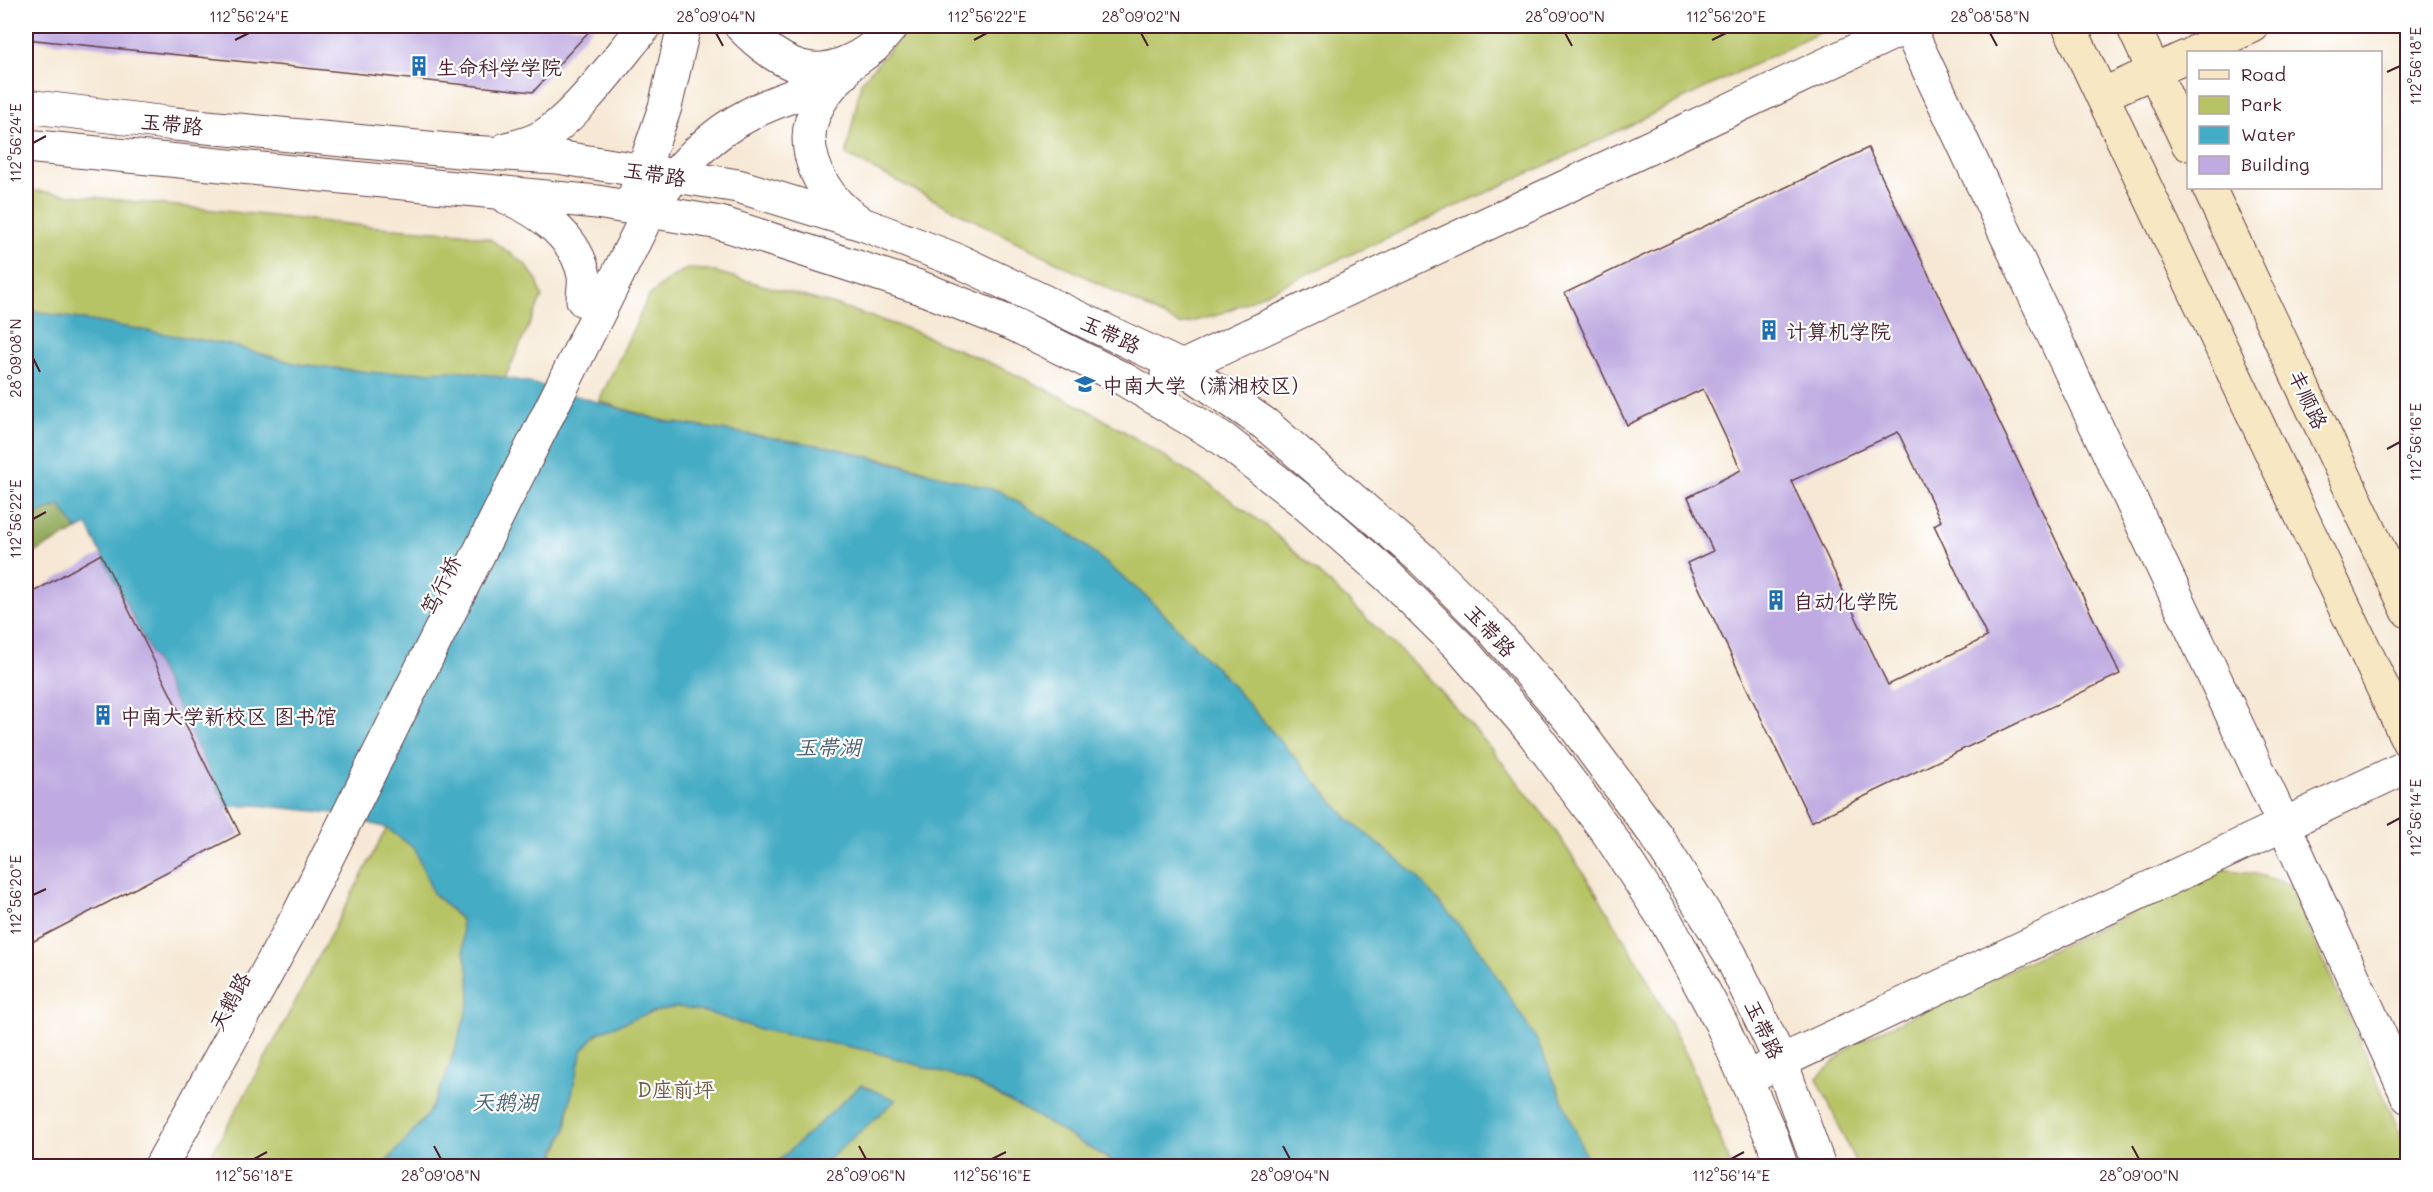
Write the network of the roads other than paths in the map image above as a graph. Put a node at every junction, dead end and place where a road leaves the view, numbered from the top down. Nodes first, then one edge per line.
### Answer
1 (645, 26) edge
2 (684, 26) edge
3 (741, 26) edge
4 (1908, 26) edge
5 (2133, 26) edge
6 (2253, 26) edge
7 (2270, 26) edge
8 (2076, 28) edge
9 (883, 36) edge
10 (2198, 51) edge
11 (2249, 51) edge
12 (2187, 56) edge
13 (2154, 72) junction
14 (2102, 95) junction
15 (26, 106) edge
16 (2187, 142) edge
17 (26, 146) edge
18 (470, 152) junction
19 (659, 174) junction
20 (2209, 189) edge
21 (2227, 189) edge
22 (471, 190) junction
23 (639, 210) junction
24 (720, 224) junction
25 (865, 225) junction
26 (619, 272) junction
27 (2257, 288) junction
28 (583, 300) junction
29 (573, 340) junction
30 (1182, 367) junction
31 (1139, 388) junction
32 (2408, 611) edge
33 (2408, 741) edge
34 (2408, 766) edge
35 (2284, 825) junction
36 (325, 839) junction
37 (1781, 1062) junction
38 (1746, 1078) junction
39 (2408, 1097) edge
40 (140, 1167) edge
41 (161, 1167) edge
42 (1781, 1167) edge
43 (1819, 1167) edge

1 - 18 street
2 - 19 street
3 - 9 street
4 - 30 street
4 - 35 street
5 - 13 main road
6 - 10 main road
7 - 11 main road
8 - 14 main road
9 - 19 street
9 - 25 street
12 - 13 main road
13 - 14 main road
13 - 16 main road
14 - 33 main road
15 - 18 street, 玉带路
17 - 22 street
18 - 19 street, 玉带路
19 - 23 street
19 - 25 street, 玉带路
20 - 27 main road, 丰顺路
21 - 27 main road
22 - 23 street
22 - 28 street
23 - 24 street
23 - 26 street
23 - 28 street
24 - 26 street
24 - 31 street
25 - 30 street, 玉带路
26 - 29 street
27 - 32 main road, 丰顺路
28 - 29 street
29 - 36 street, 笃行桥
30 - 31 street
30 - 37 street, 玉带路
31 - 38 street
34 - 35 street
35 - 37 street
35 - 39 street
36 - 40 street, 天鹅路
36 - 41 street
37 - 38 street
37 - 43 street, 玉带路
38 - 42 street

